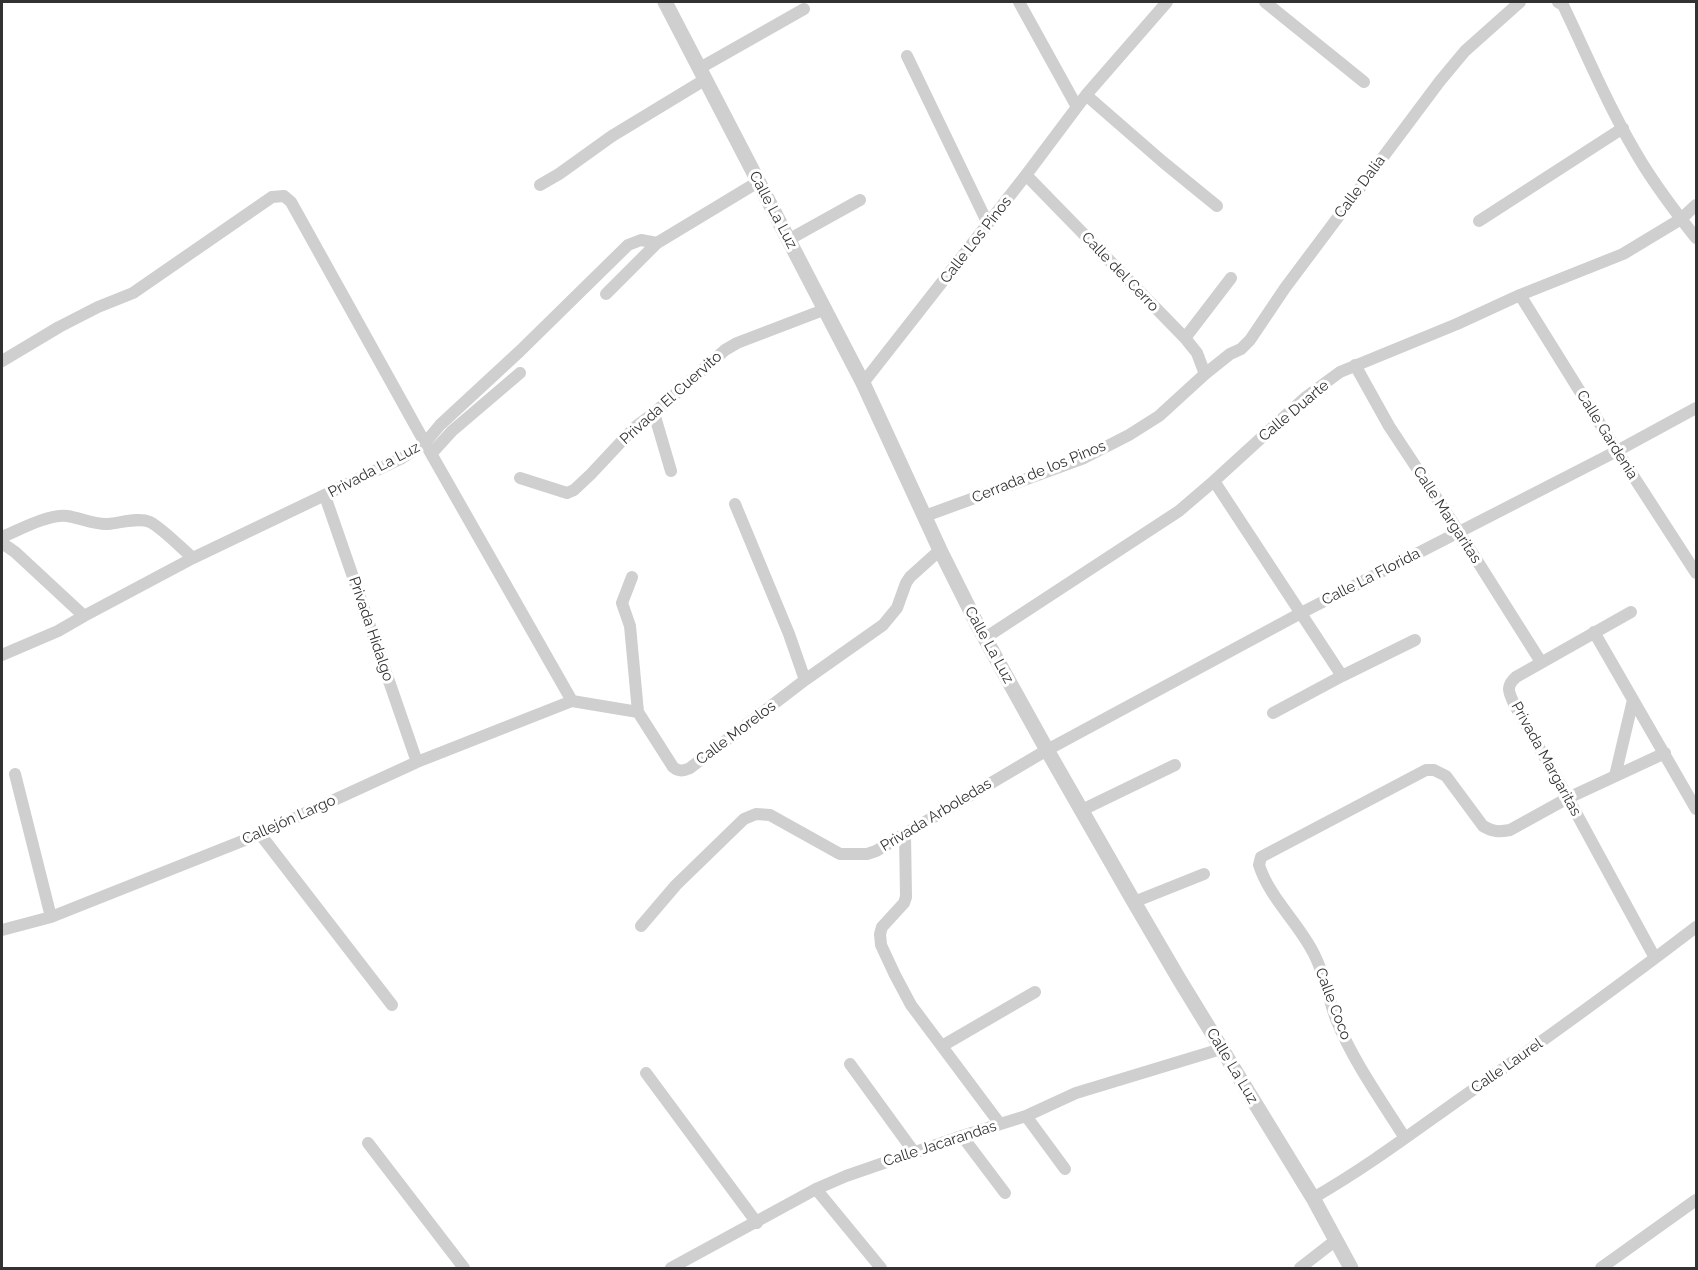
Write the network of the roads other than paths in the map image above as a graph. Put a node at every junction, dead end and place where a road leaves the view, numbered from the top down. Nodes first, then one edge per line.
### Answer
1 (665, 2) edge
2 (1019, 2) edge
3 (1167, 2) edge
4 (1265, 2) edge
5 (1520, 2) edge
6 (1563, 3) edge
7 (804, 9) dead end
8 (907, 57) dead end
9 (703, 74) junction
10 (1364, 82) dead end
11 (1086, 95) junction
12 (1077, 107) junction
13 (1623, 128) junction
14 (1026, 175) junction
15 (758, 182) junction
16 (540, 185) dead end
17 (860, 200) dead end
18 (1696, 205) edge
19 (1217, 206) dead end
20 (1681, 219) junction
21 (1479, 221) dead end
22 (988, 224) junction
23 (1696, 238) edge
24 (788, 240) junction
25 (657, 243) junction
26 (1231, 278) dead end
27 (606, 294) dead end
28 (1520, 295) junction
29 (826, 309) junction
30 (1185, 339) junction
31 (2, 361) edge
32 (1355, 366) junction
33 (519, 373) dead end
34 (1205, 374) junction
35 (864, 383) junction
36 (1696, 408) edge
37 (654, 412) junction
38 (428, 448) junction
39 (1617, 451) junction
40 (671, 471) dead end
41 (520, 478) dead end
42 (1214, 481) junction
43 (325, 496) junction
44 (735, 504) dead end
45 (925, 516) junction
46 (1459, 532) junction
47 (2, 537) edge
48 (2, 543) edge
49 (940, 550) junction
50 (193, 558) junction
51 (1696, 571) edge
52 (632, 577) dead end
53 (1631, 612) dead end
54 (1301, 613) junction
55 (84, 616) junction
56 (1594, 632) junction
57 (985, 638) junction
58 (1415, 640) dead end
59 (2, 655) edge
60 (1541, 663) junction
61 (1342, 676) junction
62 (805, 680) junction
63 (1634, 699) junction
64 (572, 701) junction
65 (638, 712) junction
66 (1273, 713) dead end
67 (1047, 750) junction
68 (1665, 753) junction
69 (417, 762) junction
70 (1175, 765) dead end
71 (15, 774) dead end
72 (1615, 776) junction
73 (1568, 798) junction
74 (1696, 809) edge
75 (1082, 810) junction
76 (260, 834) junction
77 (905, 834) junction
78 (1204, 874) dead end
79 (1134, 902) junction
80 (51, 917) junction
81 (641, 926) dead end
82 (1696, 927) edge
83 (2, 930) edge
84 (1655, 958) junction
85 (1035, 992) dead end
86 (392, 1005) dead end
87 (942, 1046) junction
88 (1221, 1049) junction
89 (850, 1064) dead end
90 (646, 1073) dead end
91 (1026, 1116) junction
92 (1000, 1124) junction
93 (962, 1136) junction
94 (1405, 1138) junction
95 (368, 1143) dead end
96 (914, 1152) junction
97 (1065, 1169) dead end
98 (816, 1190) junction
99 (1005, 1193) dead end
100 (1313, 1198) junction
101 (1696, 1200) edge
102 (757, 1222) junction
103 (1336, 1240) junction
104 (464, 1269) edge
105 (671, 1269) edge
106 (881, 1269) edge
107 (1300, 1269) edge
108 (1351, 1269) edge
109 (1601, 1269) edge

1 - 9 street, Calle La Luz
2 - 12 street
3 - 11 street, Calle Los Pinos
4 - 10 street
5 - 34 street, Calle Dalia
6 - 13 street
7 - 9 street
8 - 22 street
9 - 15 street, Calle La Luz
9 - 16 street
11 - 12 street, Calle Los Pinos
11 - 19 street
12 - 14 street, Calle Los Pinos
13 - 20 street
13 - 21 street
14 - 22 street, Calle Los Pinos
14 - 30 street, Calle del Cerro
15 - 24 street, Calle La Luz
15 - 25 street, Privada La Luz
17 - 24 street
18 - 20 street, Calle Duarte
20 - 23 street
20 - 28 street, Calle Duarte
22 - 35 street, Calle Los Pinos
24 - 29 street, Calle La Luz
25 - 27 street
25 - 38 street, Privada La Luz
26 - 30 street
28 - 32 street, Calle Duarte
28 - 39 street, Calle Gardenia
29 - 35 street, Calle La Luz
29 - 37 street, Privada El Cuervito
30 - 34 street, Calle del Cerro
31 - 38 street
32 - 42 street, Calle Duarte
32 - 46 street, Calle Margaritas
33 - 38 street
34 - 45 street, Cerrada de los Pinos
35 - 45 street, Calle La Luz
36 - 39 street, Calle La Florida
37 - 40 street
37 - 41 street, Privada El Cuervito
38 - 43 street, Privada La Luz
38 - 64 street
39 - 46 street, Calle La Florida
39 - 51 street, Calle Gardenia
42 - 54 street
42 - 57 street, Calle Duarte
43 - 50 street, Privada La Luz
43 - 69 street, Privada Hidalgo
44 - 62 street
45 - 49 street, Calle La Luz
46 - 54 street, Calle La Florida
46 - 60 street, Calle Margaritas
47 - 50 street
48 - 55 street
49 - 57 street, Calle La Luz
49 - 62 street, Calle Morelos
50 - 55 street, Privada La Luz
52 - 65 street
53 - 56 street, Privada Margaritas
54 - 61 street
54 - 67 street, Calle La Florida
55 - 59 street, Privada La Luz
56 - 60 street, Privada Margaritas
56 - 63 street
57 - 67 street, Calle La Luz
58 - 61 street
60 - 73 street, Privada Margaritas
61 - 66 street
62 - 65 street, Calle Morelos
63 - 68 street
63 - 72 street
64 - 65 street
64 - 69 street, Callejón Largo
67 - 75 street, Calle La Luz
67 - 77 street, Privada Arboledas
68 - 72 street
68 - 74 street
69 - 76 street, Callejón Largo
70 - 75 street
71 - 80 street
72 - 73 street
73 - 84 street, Privada Margaritas
73 - 94 street, Calle Coco
75 - 79 street, Calle La Luz
76 - 80 street, Callejón Largo
76 - 86 street
77 - 81 street, Privada Arboledas
77 - 87 street
78 - 79 street
79 - 88 street, Calle La Luz
80 - 83 street, Callejón Largo
82 - 84 street, Calle Laurel
84 - 94 street, Calle Laurel
85 - 87 street
87 - 92 street
88 - 91 street, Calle Jacarandas
88 - 100 street, Calle La Luz
89 - 96 street
90 - 102 street
91 - 92 street, Calle Jacarandas
91 - 97 street
92 - 93 street, Calle Jacarandas
93 - 96 street, Calle Jacarandas
93 - 99 street
94 - 100 street, Calle Laurel
95 - 104 street
96 - 98 street, Calle Jacarandas
98 - 102 street, Calle Jacarandas
98 - 106 street
100 - 103 street, Calle La Luz
101 - 109 street
102 - 105 street, Calle Jacarandas
103 - 107 street
103 - 108 street, Calle La Luz

